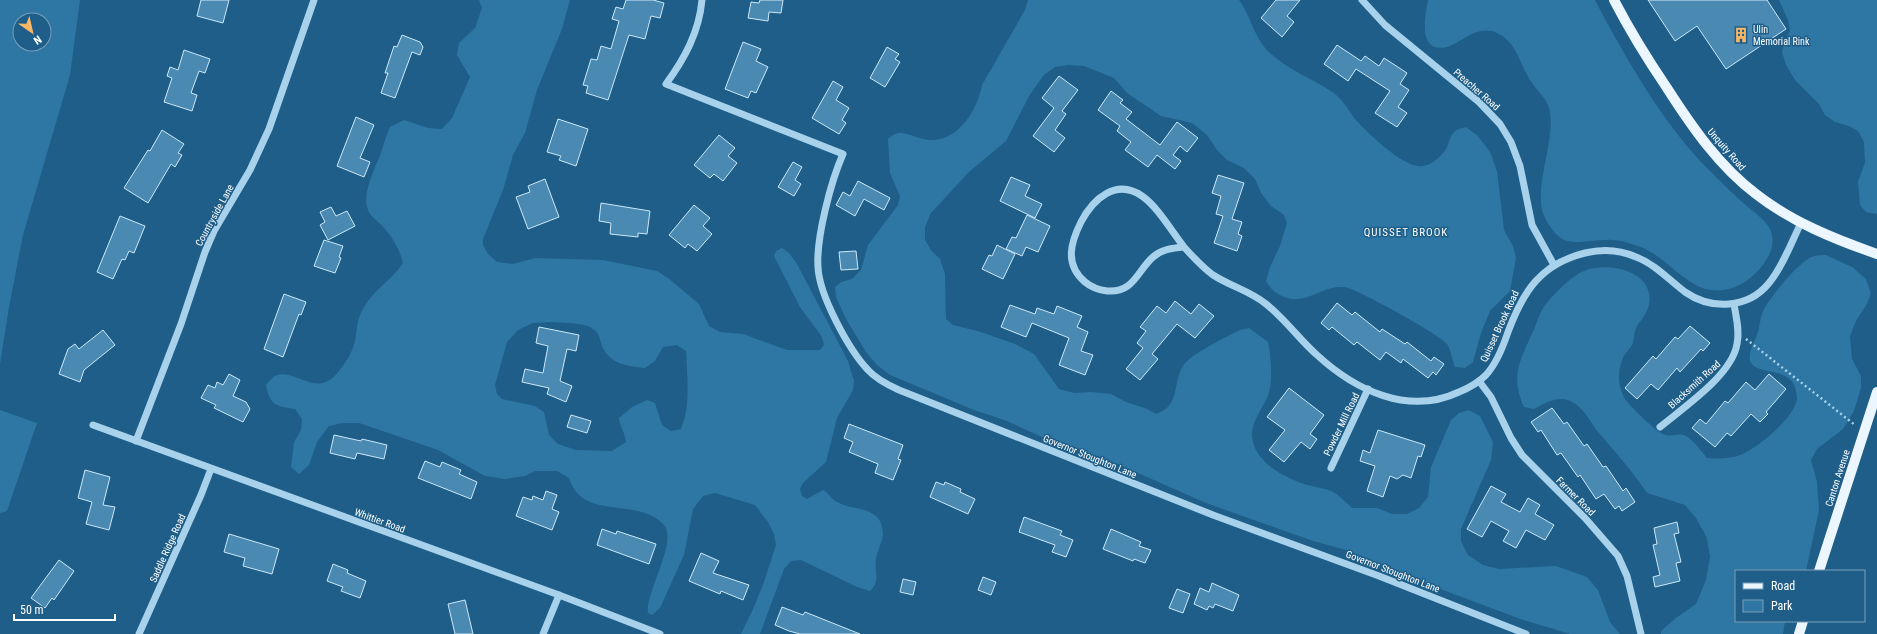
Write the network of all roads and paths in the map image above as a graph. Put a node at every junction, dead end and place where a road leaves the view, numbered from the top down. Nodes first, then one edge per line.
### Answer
1 (314, 0) edge
2 (702, 0) edge
3 (1362, 0) edge
4 (1614, 0) edge
5 (1801, 223) junction
6 (1184, 247) junction
7 (1877, 254) edge
8 (1554, 265) junction
9 (1734, 304) junction
10 (1738, 337) junction
11 (1479, 381) junction
12 (1368, 390) junction
13 (1877, 392) edge
14 (94, 425) dead end
15 (1660, 427) dead end
16 (1865, 430) junction
17 (136, 441) junction
18 (1331, 468) dead end
19 (211, 469) junction
20 (1819, 570) edge
21 (559, 595) junction
22 (1803, 622) edge
23 (139, 634) edge
24 (543, 634) edge
25 (660, 634) edge
26 (1526, 634) edge
27 (1641, 634) edge
28 (1799, 634) edge

1 - 17 street, Countryside Lane
2 - 26 street, Governor Stoughton Lane
3 - 8 street, Preacher Road
4 - 5 main road, Unquity Road
5 - 7 main road, Unquity Road
5 - 9 street, Quisset Brook Road
6 - 6 street, Quisset Brook Road
6 - 12 street, Quisset Brook Road
8 - 9 street, Quisset Brook Road
8 - 11 street, Quisset Brook Road
9 - 10 street, Blacksmith Road
10 - 15 street, Blacksmith Road
10 - 16 path
11 - 12 street, Quisset Brook Road
11 - 27 street, Farmer Road
12 - 18 street, Powder Mill Road
13 - 16 main road, Canton Avenue
14 - 17 street, Whittier Road
16 - 20 main road, Canton Avenue
17 - 19 street, Whittier Road
19 - 21 street, Whittier Road
19 - 23 street, Saddle Ridge Road
21 - 24 street
21 - 25 street, Whittier Road
22 - 28 main road

